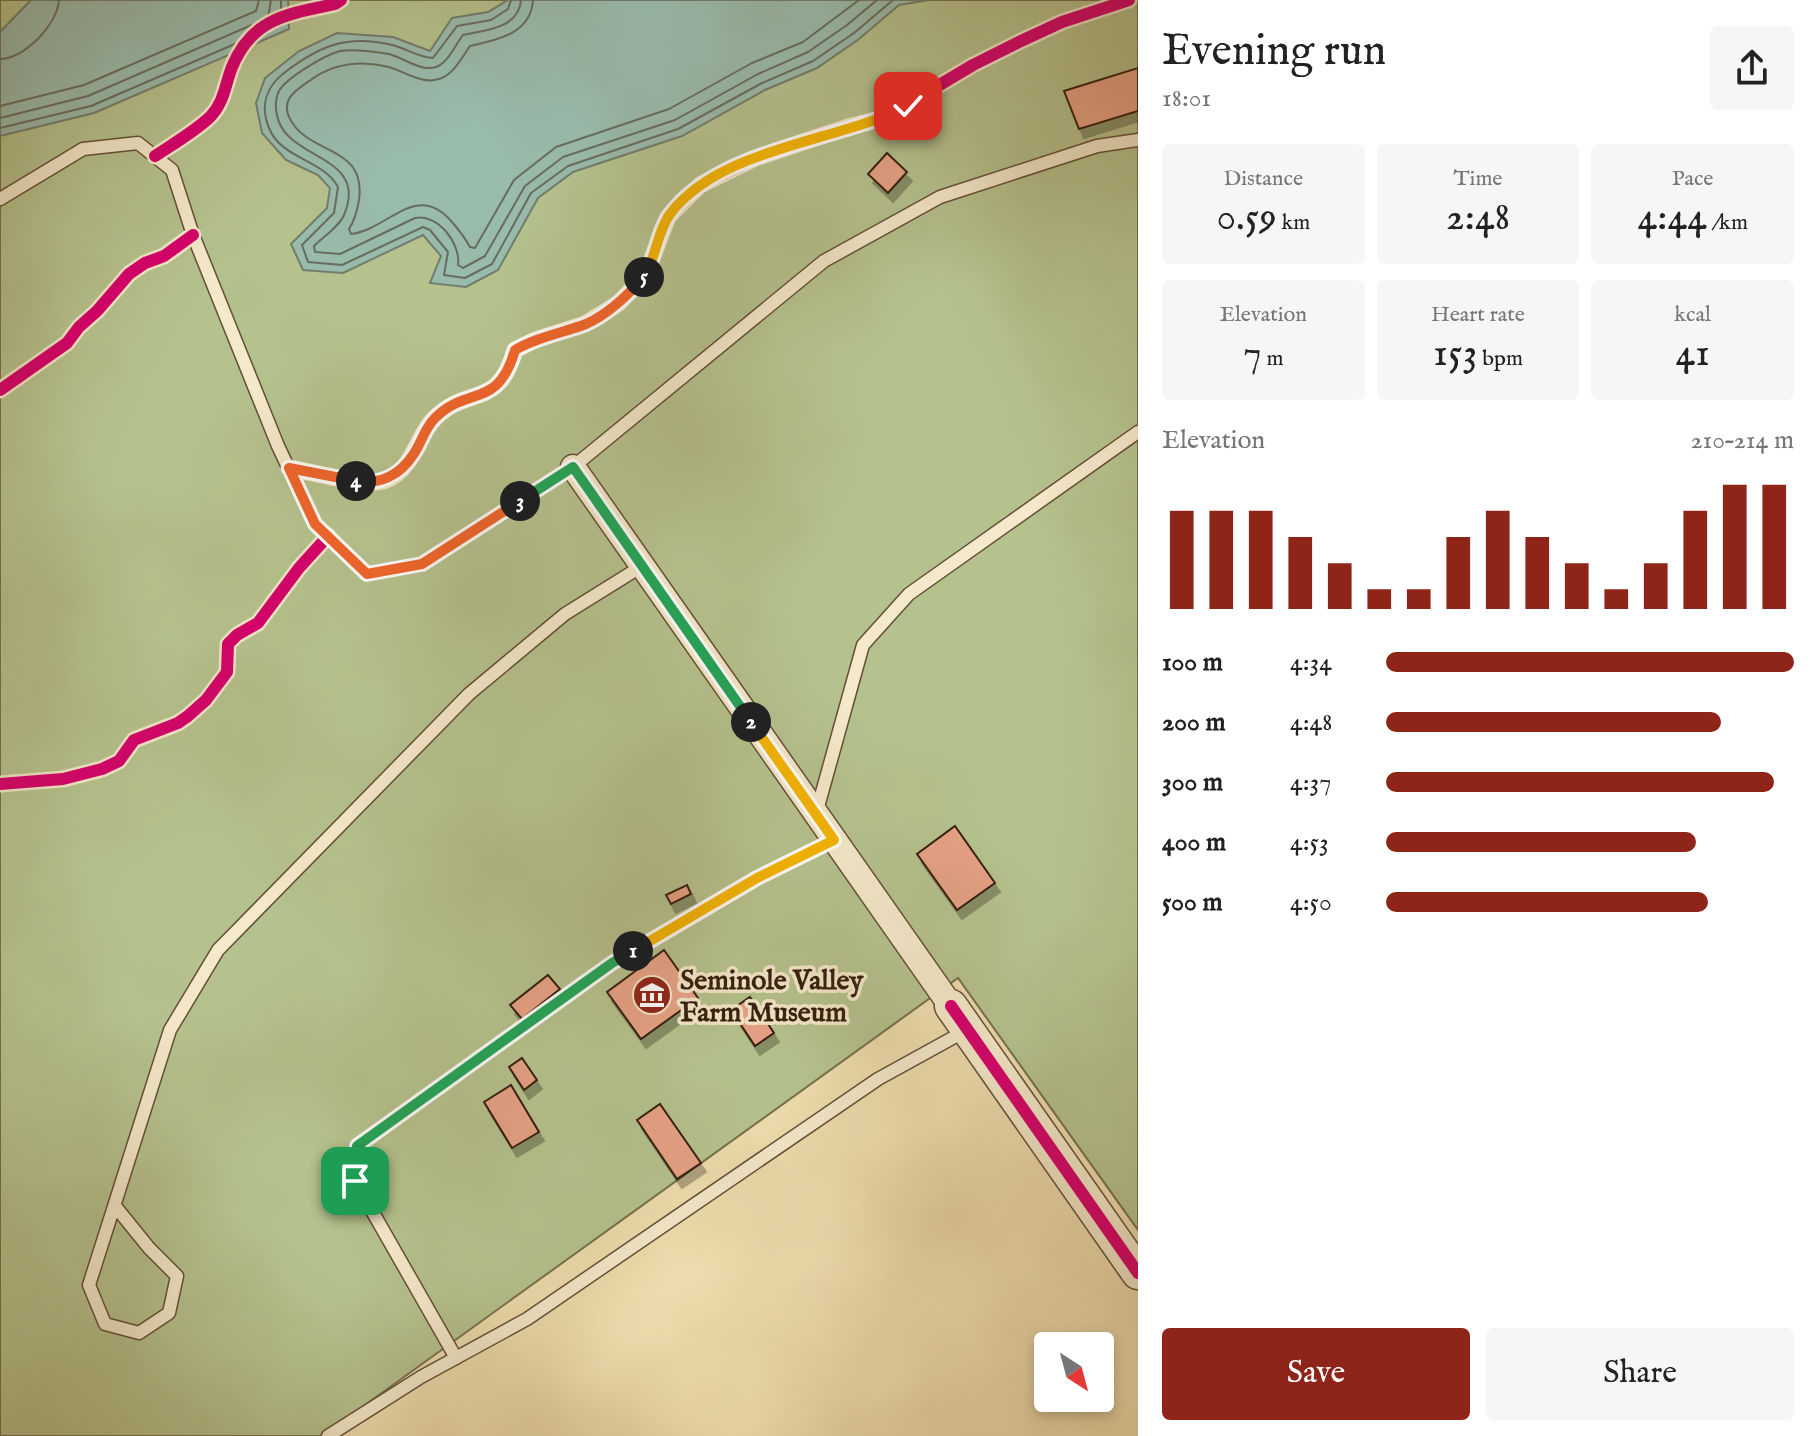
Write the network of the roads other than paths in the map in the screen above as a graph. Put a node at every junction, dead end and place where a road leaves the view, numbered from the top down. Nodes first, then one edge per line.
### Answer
1 (1138, 140) edge
2 (0, 199) edge
3 (1138, 432) edge
4 (573, 467) junction
5 (642, 566) junction
6 (816, 814) junction
7 (834, 840) junction
8 (959, 1018) junction
9 (115, 1206) junction
10 (1138, 1273) edge
11 (456, 1358) junction
12 (328, 1436) edge

1 - 4 lane
2 - 4 lane
3 - 6 lane
4 - 5 street
5 - 6 street
5 - 9 lane
6 - 7 street
7 - 8 street
7 - 11 lane
8 - 10 street
8 - 11 lane
9 - 9 lane
11 - 12 lane

